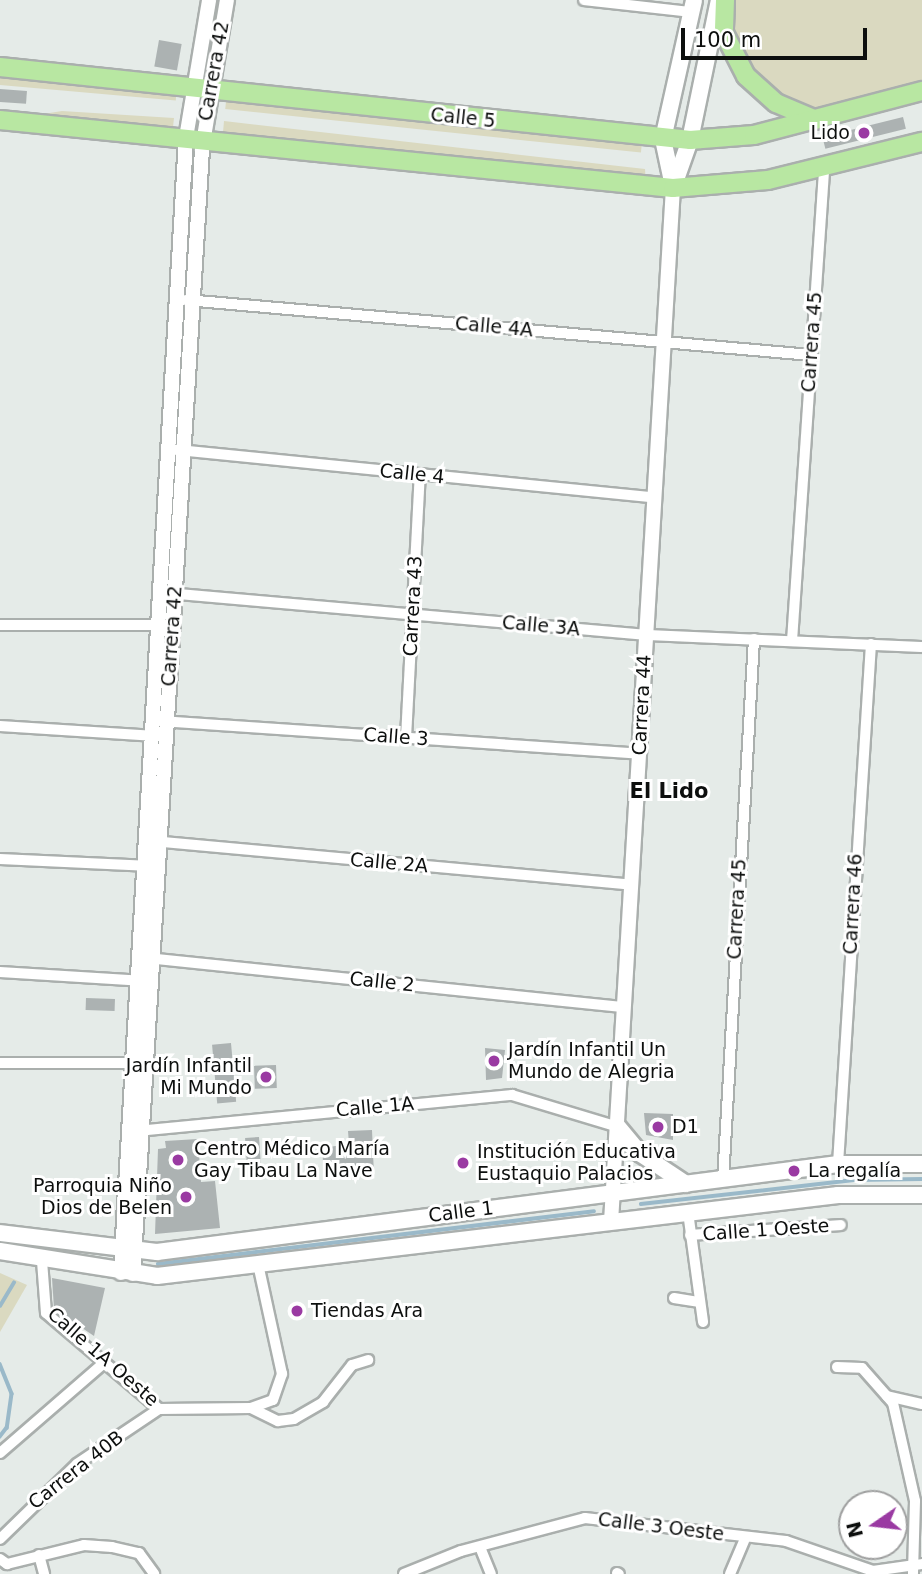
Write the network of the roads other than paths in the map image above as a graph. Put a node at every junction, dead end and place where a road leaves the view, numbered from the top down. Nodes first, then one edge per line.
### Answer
1 (209, 0) edge
2 (227, 0) edge
3 (584, 0) edge
4 (719, 0) edge
5 (725, 0) edge
6 (692, 6) edge
7 (0, 67) edge
8 (200, 87) junction
9 (922, 91) edge
10 (0, 120) edge
11 (820, 120) junction
12 (663, 139) junction
13 (195, 140) junction
14 (690, 140) junction
15 (922, 142) edge
16 (824, 169) junction
17 (673, 188) junction
18 (177, 299) junction
19 (193, 300) junction
20 (664, 342) junction
21 (811, 355) junction
22 (168, 449) junction
23 (184, 451) junction
24 (420, 475) junction
25 (655, 498) junction
26 (168, 593) junction
27 (413, 614) junction
28 (0, 625) edge
29 (166, 625) junction
30 (647, 635) junction
31 (754, 639) junction
32 (792, 640) junction
33 (871, 644) junction
34 (922, 647) edge
35 (160, 721) junction
36 (0, 726) edge
37 (159, 737) junction
38 (406, 738) junction
39 (639, 754) junction
40 (153, 841) junction
41 (0, 859) edge
42 (151, 866) junction
43 (632, 885) junction
44 (146, 958) junction
45 (0, 972) edge
46 (145, 981) junction
47 (624, 1007) junction
48 (0, 1063) edge
49 (140, 1063) junction
50 (618, 1127) junction
51 (136, 1131) junction
52 (838, 1164) junction
53 (922, 1164) edge
54 (723, 1180) junction
55 (686, 1184) junction
56 (613, 1194) junction
57 (922, 1195) edge
58 (688, 1212) junction
59 (611, 1222) junction
60 (841, 1225) dead end
61 (0, 1233) edge
62 (690, 1235) junction
63 (128, 1250) junction
64 (1, 1254) edge
65 (42, 1261) junction
66 (258, 1264) junction
67 (127, 1273) junction
68 (674, 1298) dead end
69 (700, 1302) junction
70 (704, 1322) dead end
71 (368, 1360) dead end
72 (104, 1363) junction
73 (837, 1367) dead end
74 (887, 1396) junction
75 (922, 1405) edge
76 (251, 1408) junction
77 (159, 1409) junction
78 (0, 1453) edge
79 (745, 1538) junction
80 (0, 1539) edge
81 (480, 1547) junction
82 (39, 1555) junction
83 (0, 1559) edge
84 (916, 1568) edge
85 (864, 1571) edge
86 (44, 1574) edge
87 (154, 1574) edge
88 (404, 1574) edge
89 (491, 1574) edge
90 (730, 1574) edge

1 - 8 street, Carrera 42
2 - 8 street, Carrera 42
3 - 6 street
4 - 14 main road, Carrera 44
5 - 11 main road
6 - 12 main road, Carrera 44
7 - 8 main road, Calle 5
8 - 12 main road, Calle 5
8 - 13 street, Carrera 42
9 - 11 main road, Calle 5
10 - 13 main road
11 - 14 main road, Calle 5
12 - 14 main road, Calle 5
12 - 17 main road, Carrera 44
13 - 17 main road
13 - 18 street, Carrera 42
13 - 19 street, Carrera 42
14 - 17 main road, Carrera 44
15 - 16 main road
16 - 17 main road
16 - 21 street, Carrera 45
17 - 20 street, Carrera 44
18 - 19 street, Calle 4A
18 - 22 street, Carrera 42
19 - 20 street, Calle 4A
19 - 23 street, Carrera 42
20 - 21 street, Calle 4A
20 - 25 street, Carrera 44
21 - 32 street, Carrera 45
22 - 23 street, Calle 4
22 - 26 street, Carrera 42
23 - 24 street, Calle 4
23 - 26 street, Carrera 42
24 - 25 street, Calle 4
24 - 27 street, Carrera 43
25 - 30 street, Carrera 44
26 - 27 street, Calle 3A
26 - 29 street, Carrera 42
27 - 30 street, Calle 3A
27 - 38 street, Carrera 43
28 - 29 street
29 - 35 street, Carrera 42
30 - 31 street, Calle 3A
30 - 39 street, Carrera 44
31 - 32 street, Calle 3A
31 - 54 street, Carrera 45
32 - 33 street, Calle 3A
33 - 34 street, Calle 3A
33 - 52 street, Carrera 46
35 - 37 street, Carrera 42
35 - 38 street, Calle 3
36 - 37 street
37 - 40 street, Carrera 42
38 - 39 street, Calle 3
39 - 43 street, Carrera 44
40 - 42 street, Carrera 42
40 - 43 street, Calle 2A
41 - 42 street
42 - 44 street, Carrera 42
43 - 47 street, Carrera 44
44 - 46 street, Carrera 42
44 - 47 street, Calle 2
45 - 46 street
46 - 49 street, Carrera 42
47 - 50 street, Carrera 44
48 - 49 street
49 - 51 street, Carrera 42
50 - 51 street, Calle 1A
50 - 55 main road
50 - 56 street, Carrera 44
51 - 63 street, Carrera 42
52 - 53 main road, Calle 1
52 - 54 main road, Calle 1
54 - 55 main road, Calle 1
55 - 56 main road, Calle 1
56 - 59 street, Carrera 44
56 - 63 main road, Calle 1
57 - 58 main road, Calle 1
58 - 59 main road, Calle 1
58 - 62 street
59 - 66 main road, Calle 1
60 - 62 street, Calle 1 Oeste
61 - 63 main road, Calle 1
62 - 69 street
63 - 67 street, Carrera 42
64 - 65 main road, Calle 1
65 - 67 main road, Calle 1
65 - 72 street, Calle 1A Oeste
66 - 67 main road, Calle 1
66 - 76 street
68 - 69 street
69 - 70 street
71 - 76 street
72 - 77 street, Calle 1A Oeste
72 - 78 street
73 - 74 street
74 - 75 street
74 - 84 street
76 - 77 street, Calle 1A Oeste
77 - 80 street, Carrera 40B
79 - 81 street, Calle 3 Oeste
79 - 85 street, Calle 3 Oeste
79 - 90 street
81 - 88 street, Calle 3 Oeste
81 - 89 street
82 - 83 street
82 - 86 street
82 - 87 street
84 - 85 street, Calle 3 Oeste

